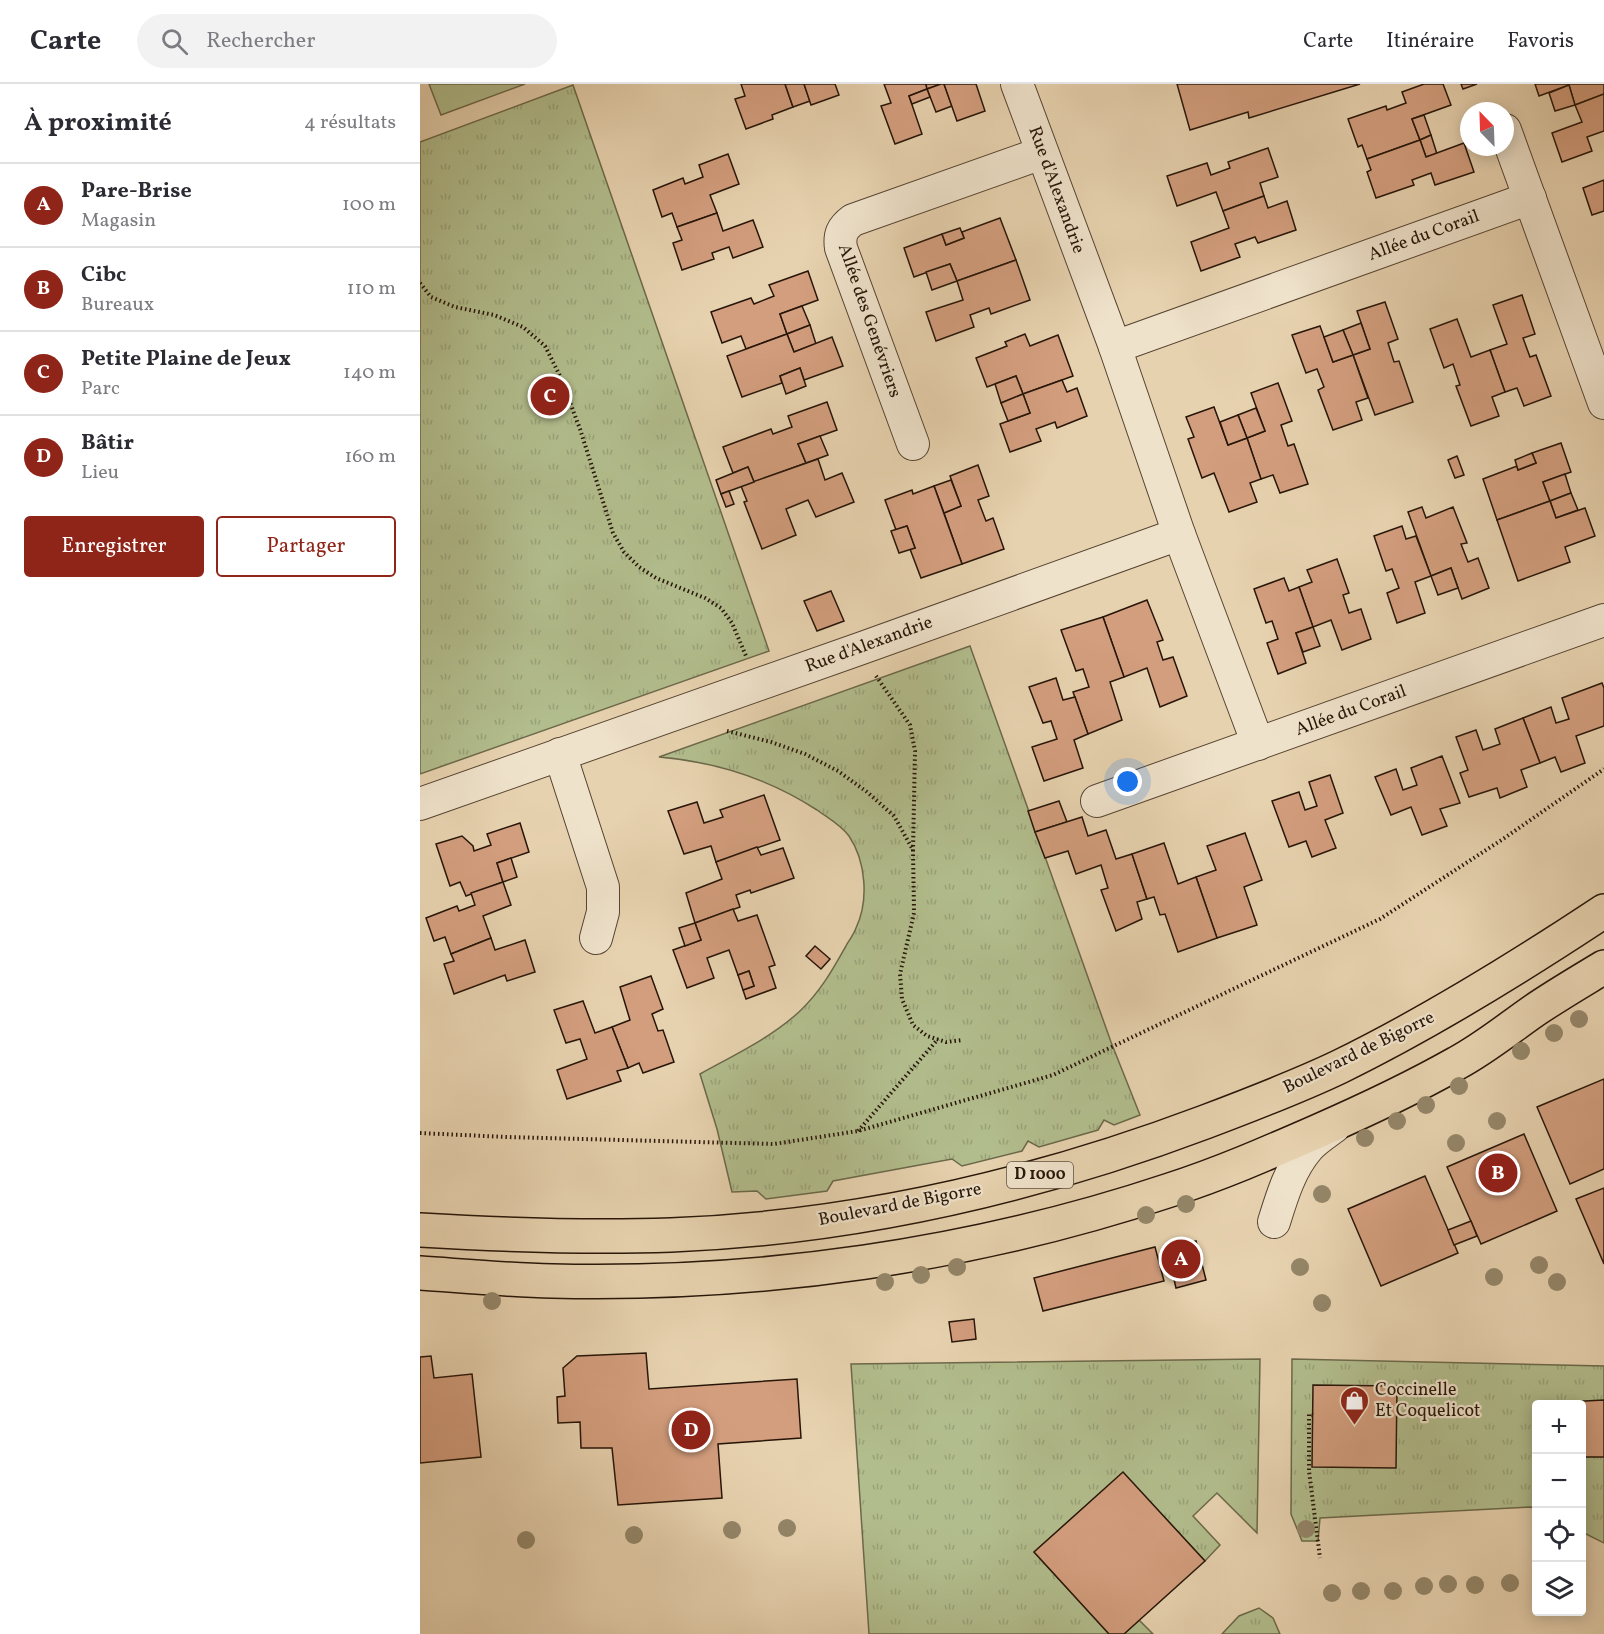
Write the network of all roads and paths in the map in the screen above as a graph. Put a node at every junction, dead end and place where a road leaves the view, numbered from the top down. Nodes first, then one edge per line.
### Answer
1 (1017, 84) edge
2 (1042, 153) junction
3 (1514, 154) edge
4 (1530, 198) junction
5 (420, 283) edge
6 (1115, 347) junction
7 (1604, 403) edge
8 (913, 444) dead end
9 (1179, 534) junction
10 (1604, 620) edge
11 (862, 648) junction
12 (755, 686) junction
13 (695, 706) junction
14 (1258, 744) junction
15 (560, 754) junction
16 (1604, 769) edge
17 (1097, 801) dead end
18 (420, 804) edge
19 (913, 850) junction
20 (1604, 911) edge
21 (596, 938) dead end
22 (1604, 967) edge
23 (938, 1039) junction
24 (963, 1040) dead end
25 (1341, 1121) junction
26 (858, 1131) junction
27 (420, 1133) edge
28 (1274, 1222) dead end
29 (420, 1230) edge
30 (422, 1273) edge
31 (1313, 1415) dead end
32 (1320, 1558) dead end

1 - 2 street, Rue d'Alexandrie
2 - 6 street, Rue d'Alexandrie
2 - 8 street, Allée des Genévriers
3 - 4 street
4 - 6 street, Allée du Corail
4 - 7 street
5 - 12 path
6 - 9 street, Rue d'Alexandrie
9 - 11 street, Rue d'Alexandrie
9 - 14 street, Rue d'Alexandrie
10 - 14 street, Allée du Corail
11 - 12 street, Rue d'Alexandrie
11 - 19 path
12 - 13 street, Rue d'Alexandrie
13 - 15 street, Rue d'Alexandrie
13 - 19 path
14 - 17 street, Allée du Corail
15 - 18 street, Rue d'Alexandrie
15 - 21 street
16 - 26 path
19 - 23 path
20 - 29 main road, Boulevard de Bigorre / D 1000
22 - 25 main road
23 - 24 path
23 - 26 path
25 - 28 street
25 - 30 main road
26 - 27 path
31 - 32 path

